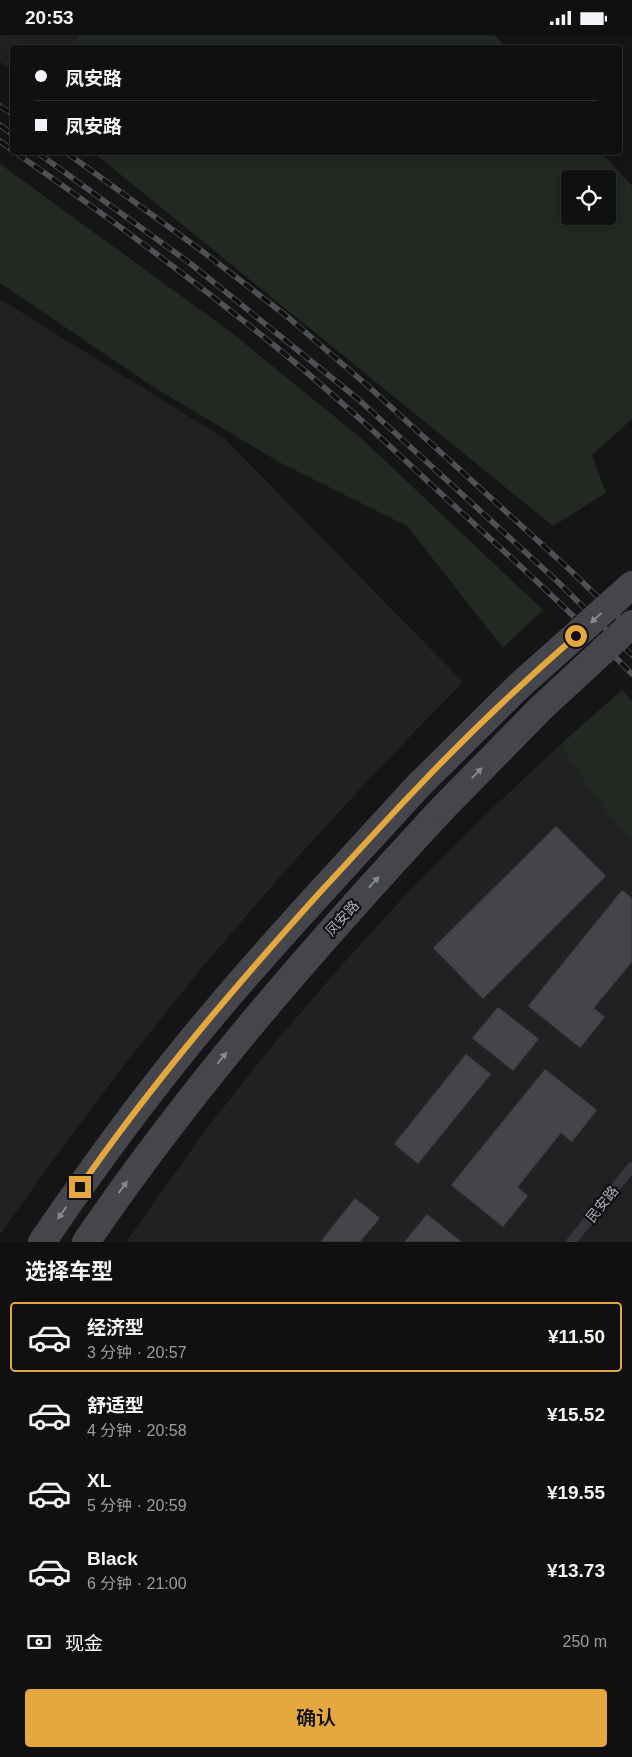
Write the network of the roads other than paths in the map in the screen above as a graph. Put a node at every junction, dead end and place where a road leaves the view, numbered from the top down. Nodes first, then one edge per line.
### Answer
1 (632, 585) edge
2 (632, 624) edge
3 (632, 1167) edge
4 (42, 1242) edge
5 (86, 1242) edge
6 (571, 1242) edge

1 -> 4 street, bridge
5 -> 2 street, 凤安路, bridge
3 - 6 lane, 民安路

